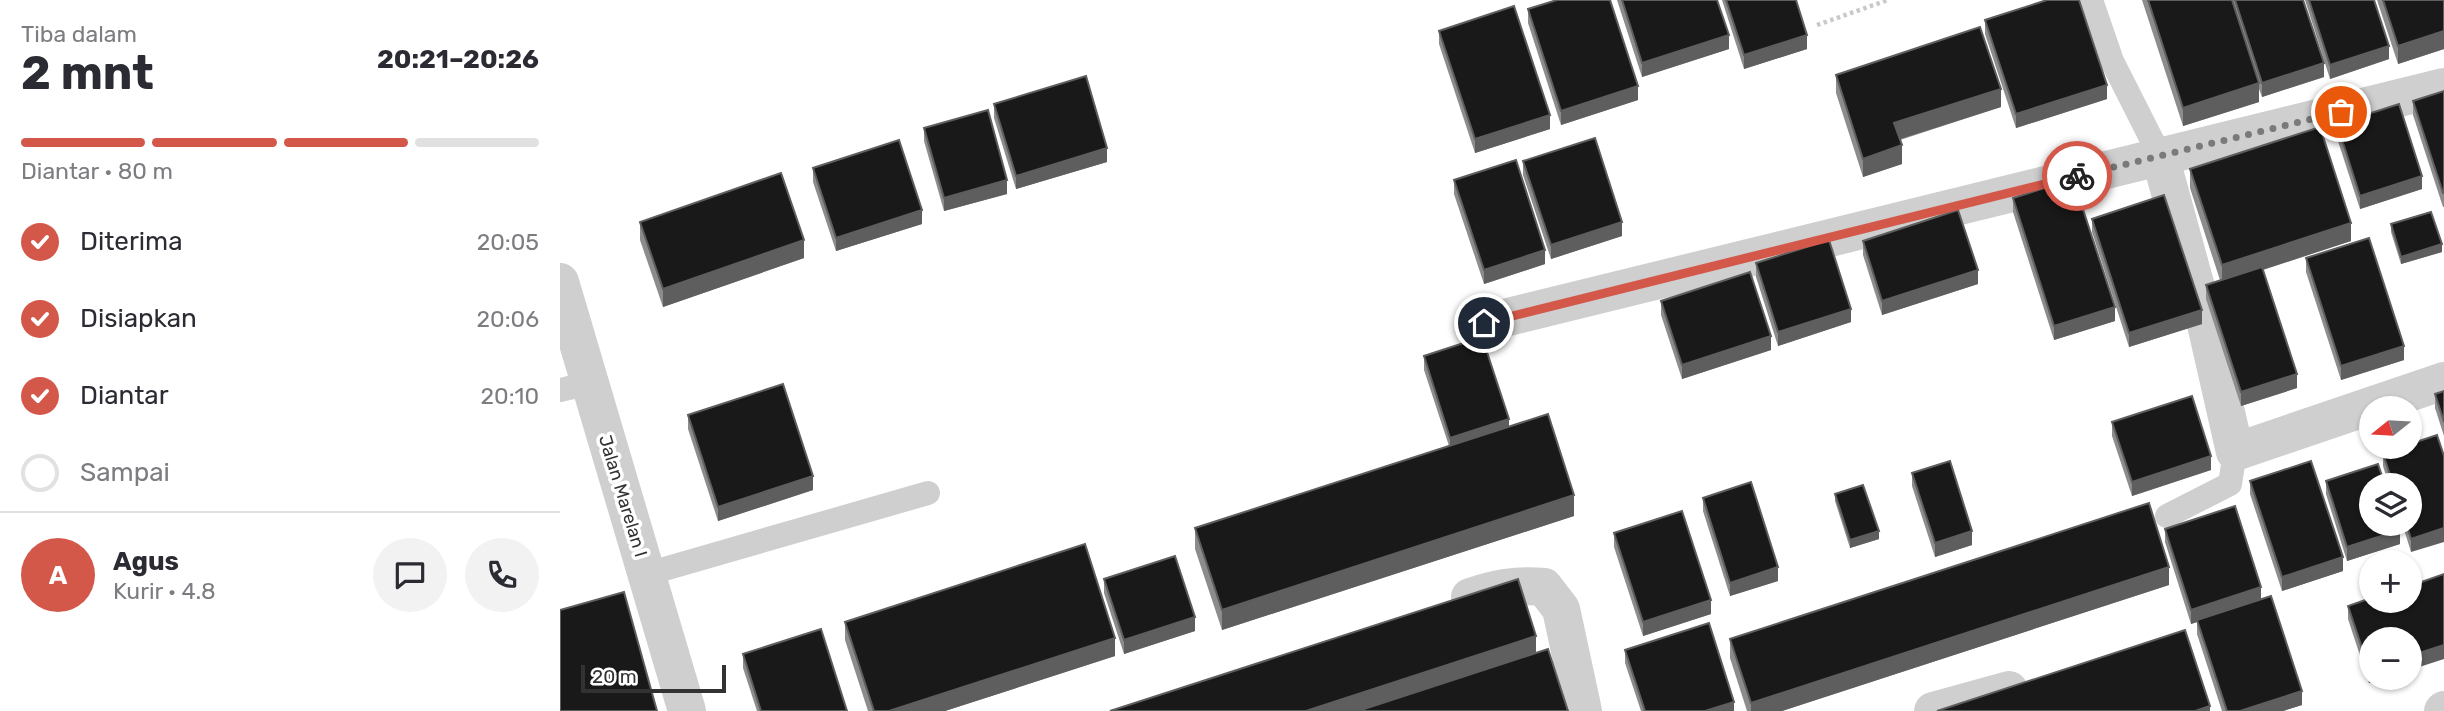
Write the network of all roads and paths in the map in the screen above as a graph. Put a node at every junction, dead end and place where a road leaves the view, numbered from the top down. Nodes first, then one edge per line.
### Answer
1 (1888, 0) edge
2 (2091, 0) edge
3 (1817, 25) dead end
4 (2444, 87) edge
5 (2160, 156) junction
6 (560, 282) edge
7 (1484, 323) dead end
8 (2444, 381) edge
9 (575, 386) edge
10 (2235, 452) junction
11 (928, 493) dead end
12 (2167, 516) dead end
13 (646, 574) junction
14 (1444, 606) edge
15 (2040, 681) edge
16 (687, 711) edge
17 (1583, 711) edge
18 (1933, 711) edge

1 - 3 path
2 - 5 lane
4 - 5 street
5 - 7 street
5 - 10 street
6 - 9 street, Jalan Marelan I
8 - 10 street
9 - 13 street, Jalan Marelan I
10 - 12 lane
11 - 13 lane
13 - 16 street, Jalan Marelan I
14 - 17 street
15 - 18 street

